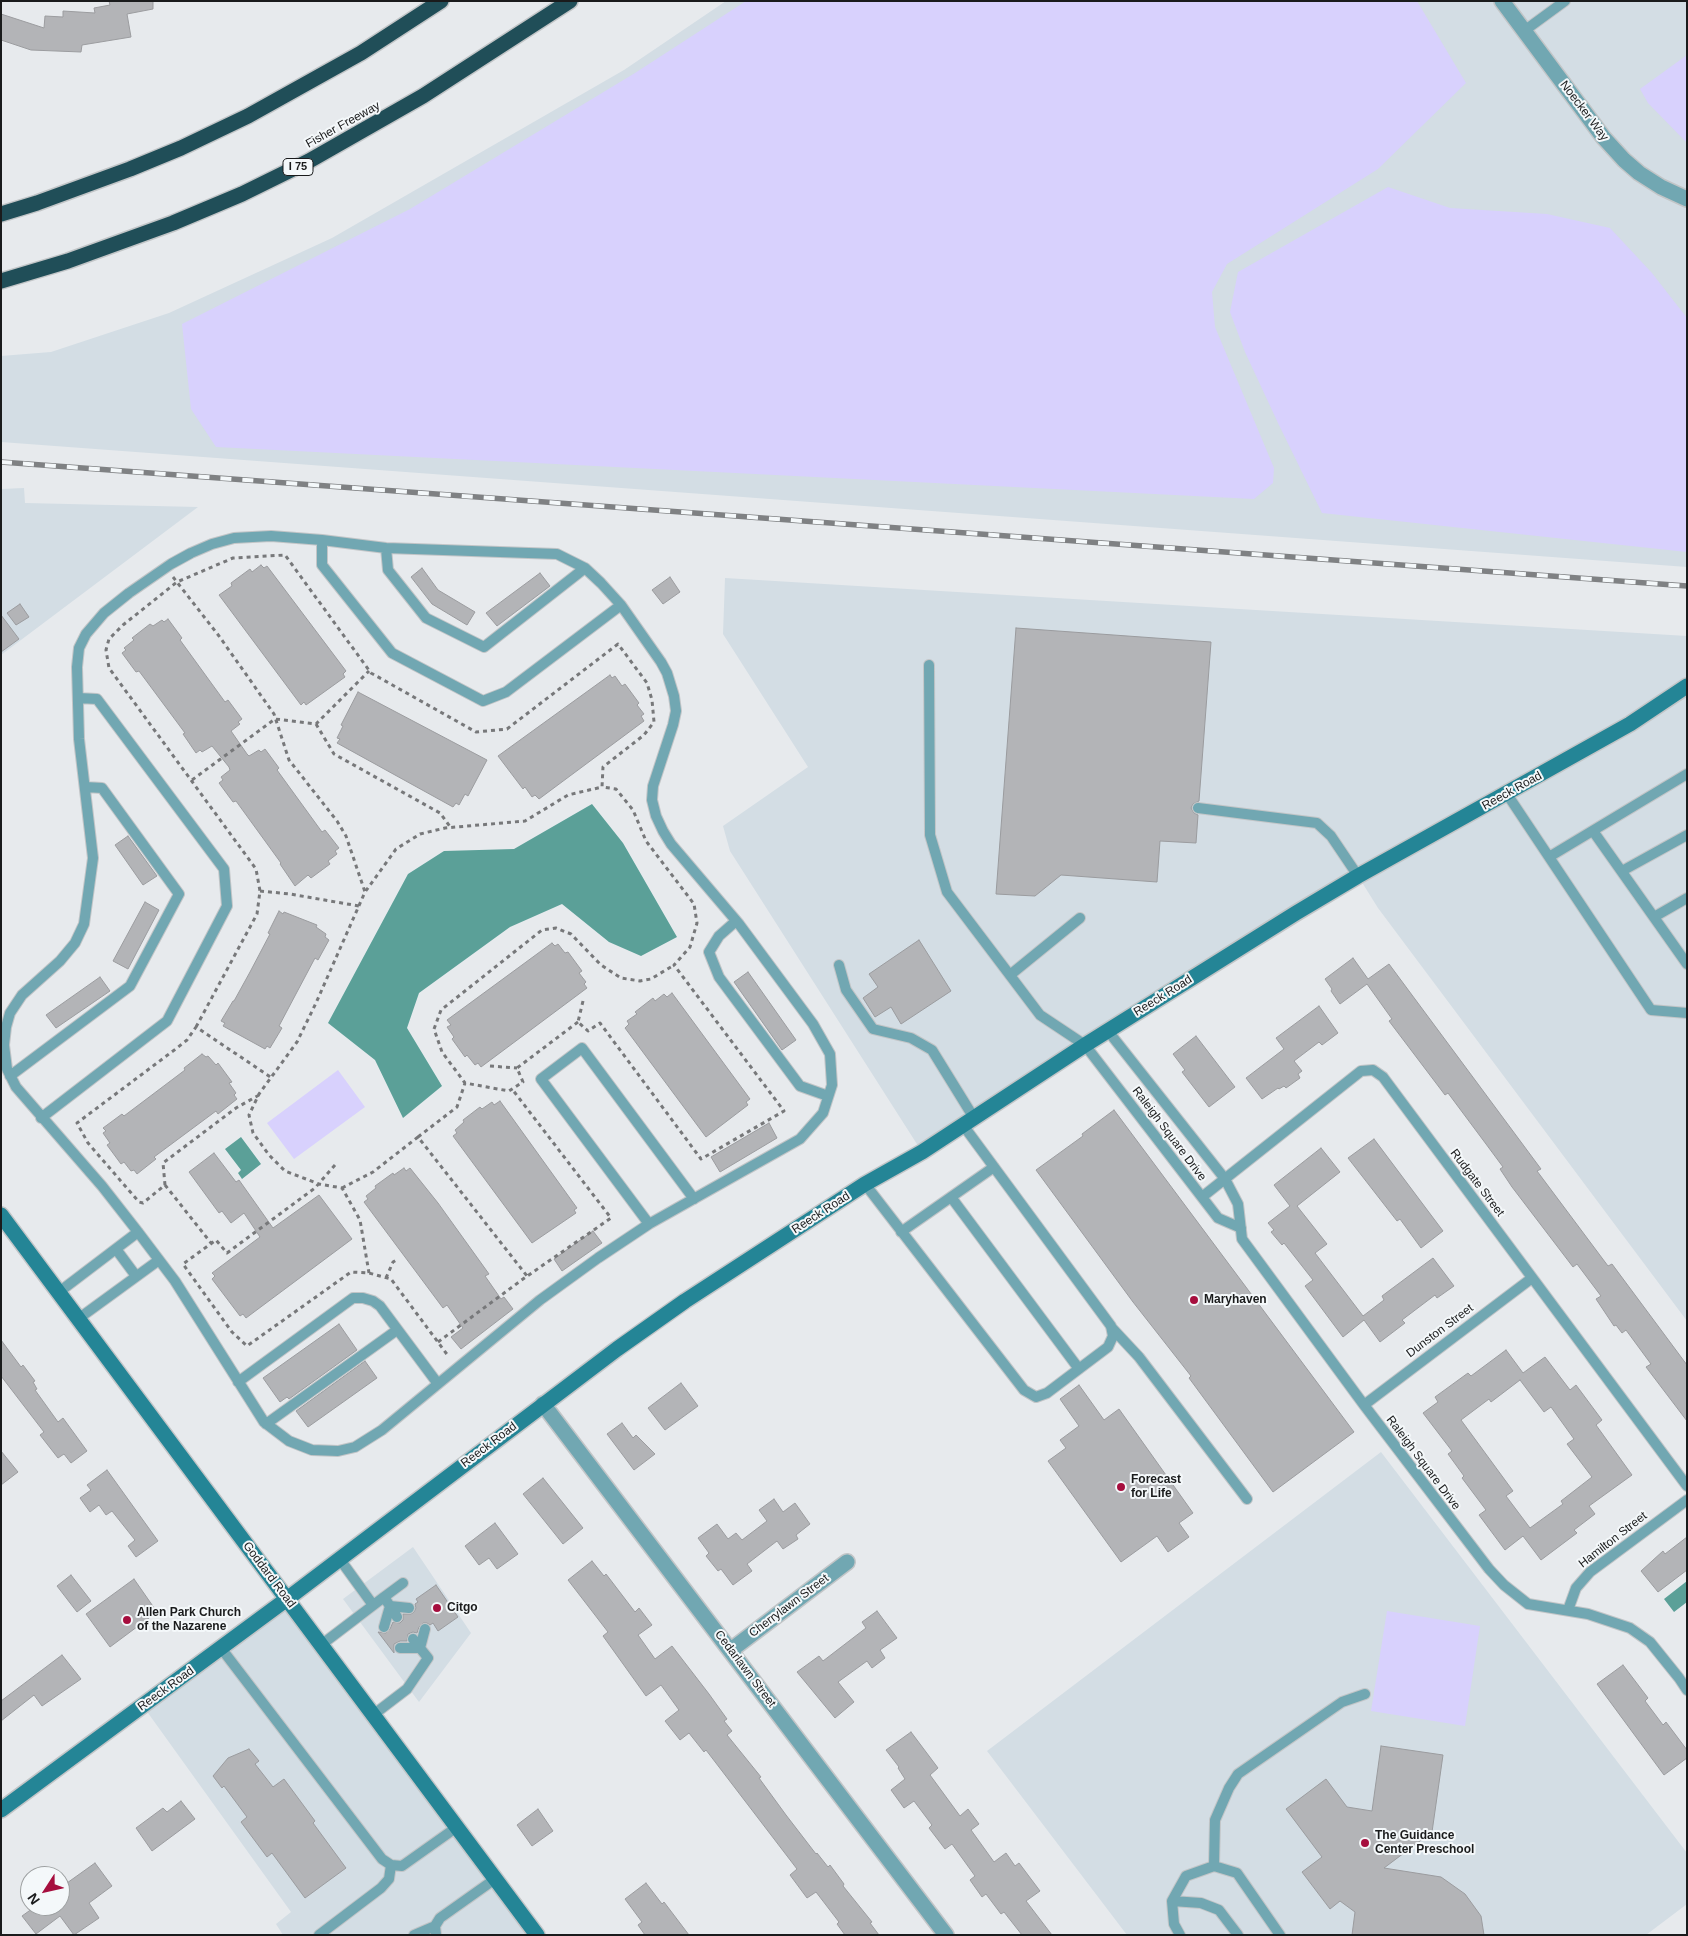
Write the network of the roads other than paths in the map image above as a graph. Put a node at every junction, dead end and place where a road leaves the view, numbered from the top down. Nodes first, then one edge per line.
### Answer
1 (441, 1) edge
2 (570, 1) edge
3 (1502, 1) edge
4 (1565, 1) edge
5 (1524, 31) junction
6 (1687, 199) edge
7 (1, 214) edge
8 (1, 281) edge
9 (322, 540) junction
10 (386, 548) junction
11 (585, 568) junction
12 (621, 604) junction
13 (929, 665) dead end
14 (1687, 686) edge
15 (78, 698) junction
16 (1687, 774) edge
17 (85, 787) junction
18 (1507, 794) junction
19 (1198, 808) dead end
20 (1594, 831) junction
21 (1687, 835) edge
22 (1549, 857) junction
23 (1622, 872) junction
24 (1358, 876) junction
25 (1687, 898) edge
26 (1654, 917) junction
27 (1080, 918) dead end
28 (736, 921) junction
29 (1685, 959) edge
30 (839, 965) dead end
31 (1010, 975) junction
32 (1687, 1013) edge
33 (1108, 1031) junction
34 (1086, 1045) junction
35 (10, 1076) junction
36 (828, 1096) junction
37 (41, 1118) junction
38 (969, 1121) junction
39 (994, 1167) junction
40 (1225, 1179) junction
41 (865, 1184) junction
42 (951, 1197) junction
43 (694, 1198) junction
44 (1202, 1198) junction
45 (1, 1215) edge
46 (649, 1224) junction
47 (1241, 1228) junction
48 (138, 1232) junction
49 (901, 1232) junction
50 (116, 1249) junction
51 (159, 1260) junction
52 (136, 1276) junction
53 (1532, 1278) junction
54 (58, 1292) junction
55 (78, 1319) junction
56 (1111, 1326) junction
57 (397, 1330) junction
58 (1078, 1369) junction
59 (238, 1382) junction
60 (438, 1384) junction
61 (544, 1404) junction
62 (1364, 1405) junction
63 (266, 1424) junction
64 (1687, 1486) edge
65 (1247, 1499) dead end
66 (1687, 1500) edge
67 (339, 1558) junction
68 (847, 1562) dead end
69 (403, 1583) dead end
70 (384, 1597) junction
71 (287, 1599) junction
72 (373, 1605) junction
73 (390, 1606) junction
74 (409, 1608) dead end
75 (1568, 1610) junction
76 (398, 1617) dead end
77 (384, 1627) dead end
78 (425, 1630) dead end
79 (413, 1639) dead end
80 (321, 1645) junction
81 (222, 1648) junction
82 (400, 1648) dead end
83 (420, 1648) junction
84 (731, 1650) junction
85 (1687, 1690) edge
86 (1366, 1694) dead end
87 (374, 1715) junction
88 (1, 1810) edge
89 (457, 1827) junction
90 (391, 1865) junction
91 (1214, 1866) junction
92 (495, 1879) junction
93 (1172, 1901) junction
94 (436, 1930) edge
95 (319, 1935) edge
96 (414, 1935) edge
97 (537, 1935) edge
98 (946, 1935) edge
99 (1180, 1935) edge
100 (1238, 1935) edge
101 (1280, 1935) edge

1 - 7 highway
2 - 8 highway, Fisher Freeway / I 75
3 - 5 street, Noecker Way
4 - 5 lane
5 - 6 street, Noecker Way
9 - 10 lane
9 - 12 lane
9 - 15 lane
10 - 11 lane
10 - 11 lane
11 - 12 lane
12 - 28 lane
13 - 31 lane, Raleigh Square Drive
14 - 18 street, Reeck Road
15 - 17 lane
15 - 37 lane
16 - 20 lane
17 - 35 lane
17 - 35 lane
18 - 22 lane
18 - 24 street, Reeck Road
19 - 24 lane
20 - 22 lane
20 - 23 lane
21 - 23 lane
22 - 32 lane
23 - 26 lane
24 - 33 street, Reeck Road
25 - 26 lane
26 - 29 lane
27 - 31 lane
28 - 36 lane
28 - 36 lane
30 - 38 lane
31 - 34 lane, Raleigh Square Drive
33 - 34 street, Reeck Road
33 - 40 lane, Raleigh Square Drive
34 - 38 street, Reeck Road
34 - 44 lane, Raleigh Square Drive
35 - 37 lane
36 - 43 lane
37 - 48 lane
38 - 39 lane
38 - 41 street, Reeck Road
39 - 42 lane
39 - 56 lane
40 - 44 lane, Rudgate Street
40 - 47 lane, Raleigh Square Drive
40 - 53 lane, Rudgate Street
41 - 49 lane
41 - 61 street, Reeck Road
42 - 49 lane
42 - 58 lane
43 - 46 lane
43 - 46 lane
44 - 47 lane, Raleigh Square Drive
45 - 54 street, Goddard Road
46 - 60 lane
47 - 62 lane, Raleigh Square Drive
48 - 50 lane
48 - 51 lane
49 - 58 lane
50 - 52 lane
50 - 54 lane
51 - 52 lane
51 - 59 lane
52 - 55 lane
53 - 62 lane, Dunston Street
53 - 64 lane, Rudgate Street
54 - 55 street, Goddard Road
55 - 71 street, Goddard Road
56 - 58 lane
56 - 65 lane
57 - 59 lane
57 - 60 lane
57 - 63 lane
59 - 63 lane
60 - 63 lane
61 - 67 street, Reeck Road
61 - 84 street, Cedarlawn Street
62 - 75 lane, Raleigh Square Drive
66 - 75 lane, Hamilton Street
67 - 71 street, Reeck Road
67 - 72 lane
68 - 84 street, Cherrylawn Street
69 - 70 lane
70 - 72 lane
70 - 73 lane
71 - 80 street, Goddard Road
71 - 81 street, Reeck Road
72 - 80 lane
73 - 74 lane
73 - 76 lane
73 - 77 lane
75 - 85 lane, Raleigh Square Drive
78 - 83 lane
79 - 83 lane
80 - 87 street, Goddard Road
81 - 88 street, Reeck Road
81 - 90 lane
82 - 83 lane
83 - 87 lane
84 - 98 street, Cedarlawn Street
86 - 91 lane
87 - 89 street, Goddard Road
89 - 90 lane
89 - 92 street, Goddard Road
90 - 95 lane
91 - 93 lane
91 - 101 lane
92 - 94 lane
92 - 97 street, Goddard Road
93 - 99 lane
93 - 100 lane
94 - 96 lane

